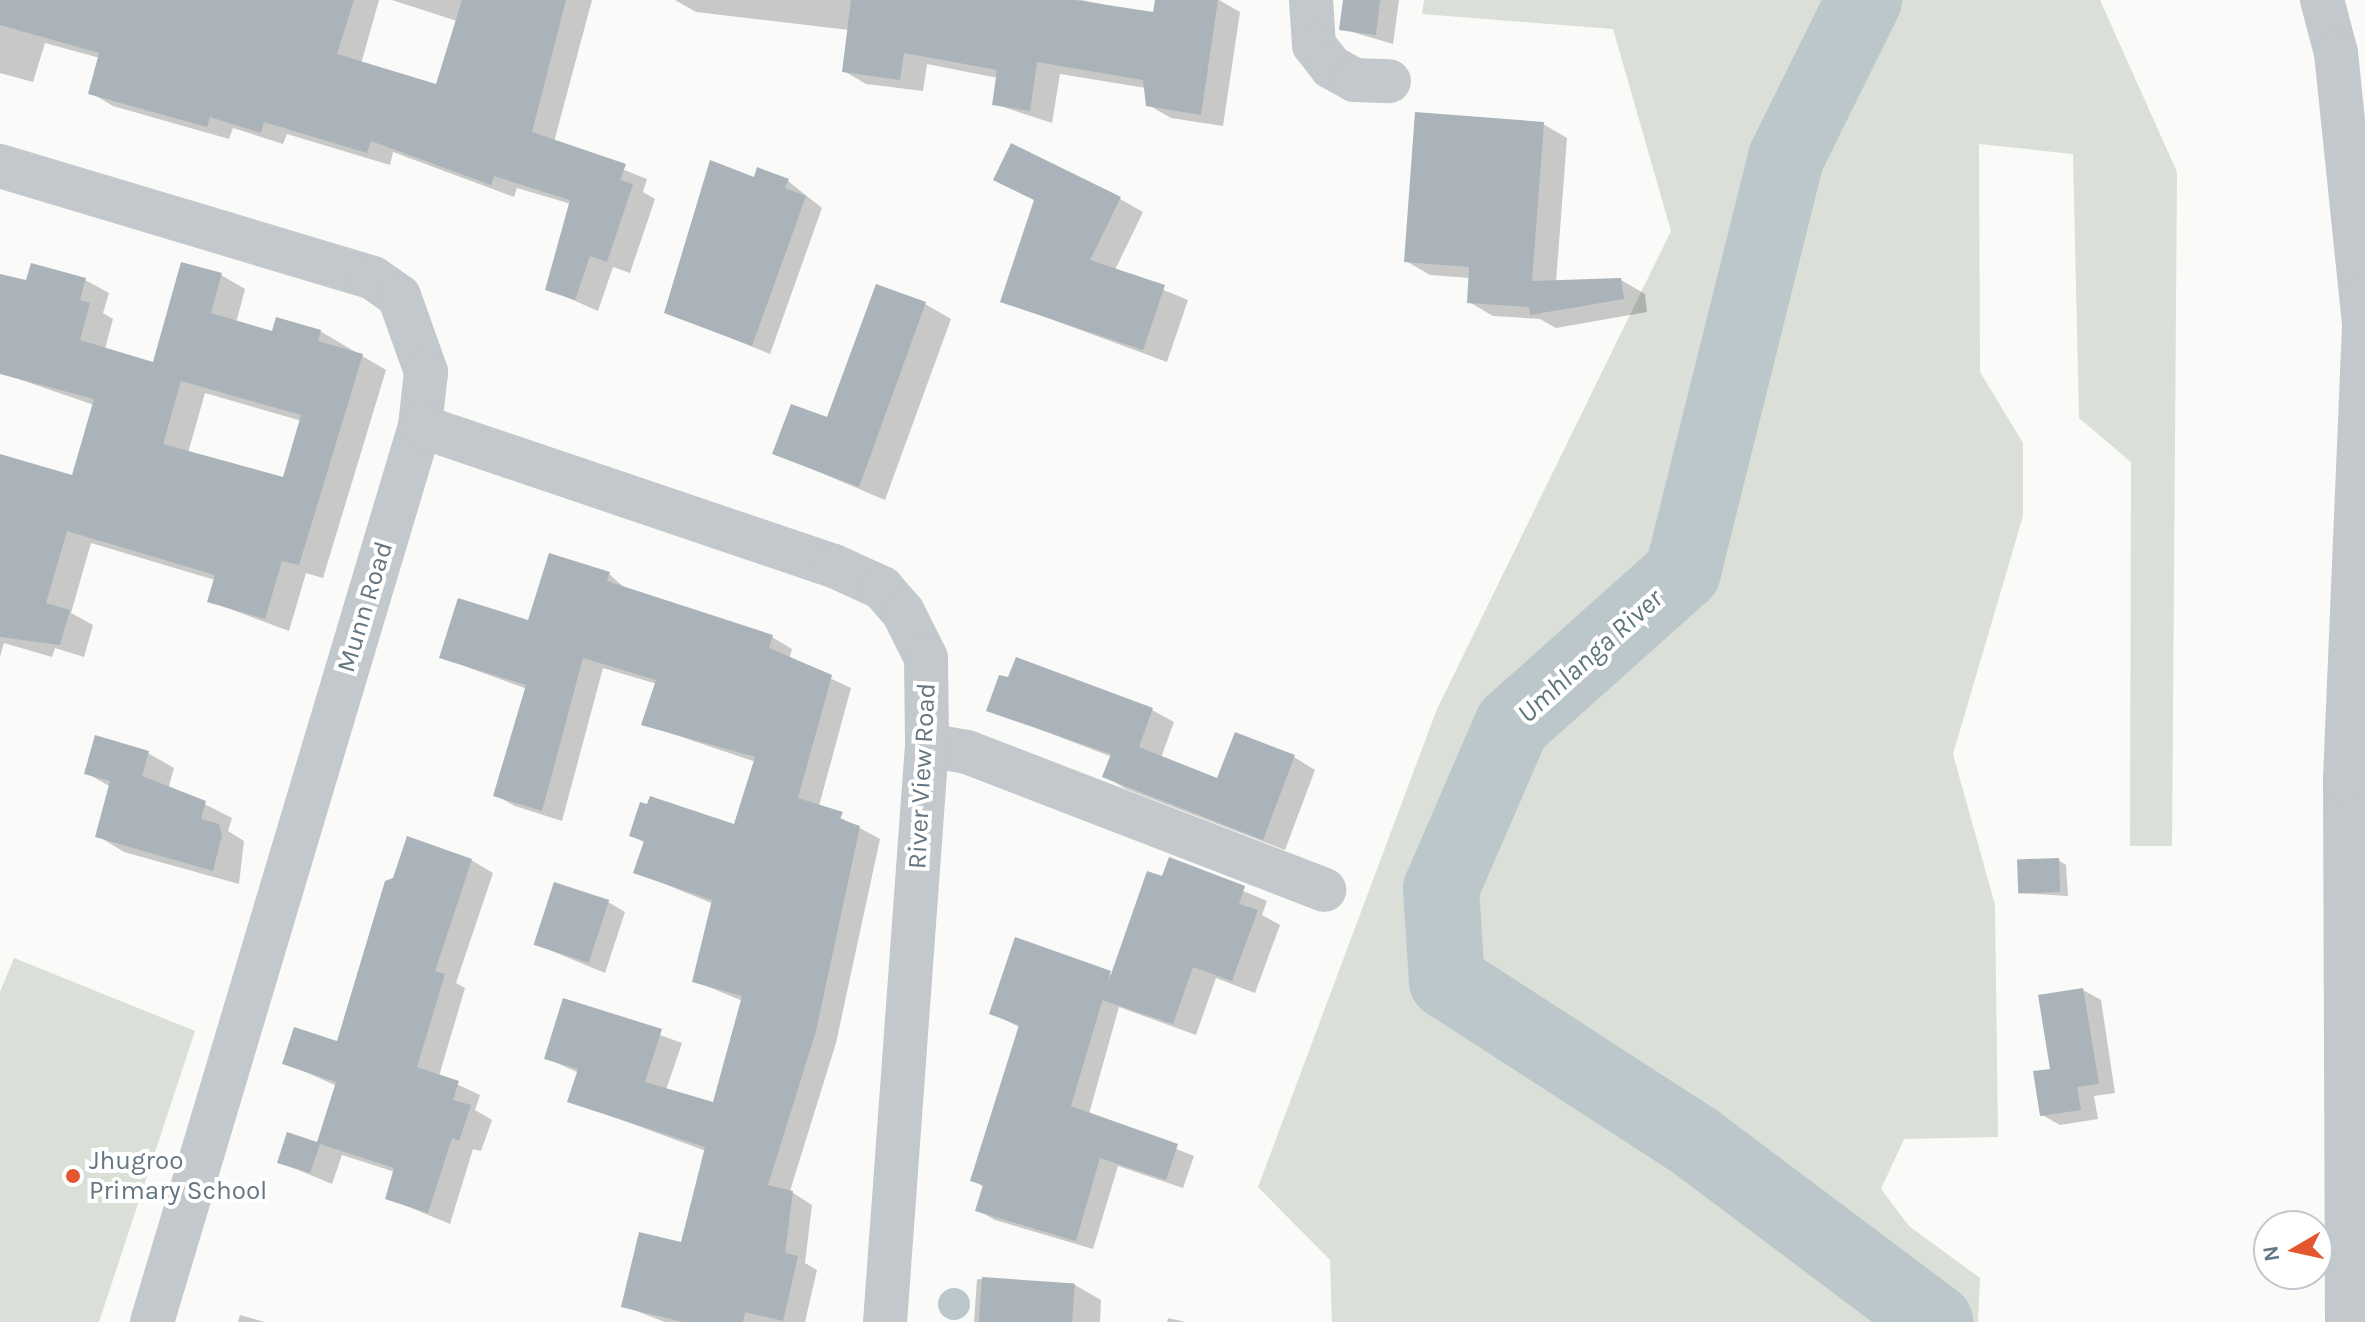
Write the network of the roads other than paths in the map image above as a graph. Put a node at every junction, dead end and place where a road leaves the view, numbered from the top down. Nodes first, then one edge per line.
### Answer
1 (1311, 0) edge
2 (2322, 0) edge
3 (1389, 81) dead end
4 (0, 166) edge
5 (2364, 310) edge
6 (420, 426) junction
7 (927, 745) junction
8 (1324, 890) dead end
9 (152, 1322) edge
10 (885, 1322) edge
11 (2347, 1322) edge

1 - 3 street
2 - 5 street
4 - 6 street, Munn Road
5 - 11 street
6 - 7 street, River View Road
6 - 9 street, Munn Road
7 - 8 street
7 - 10 street, River View Road

